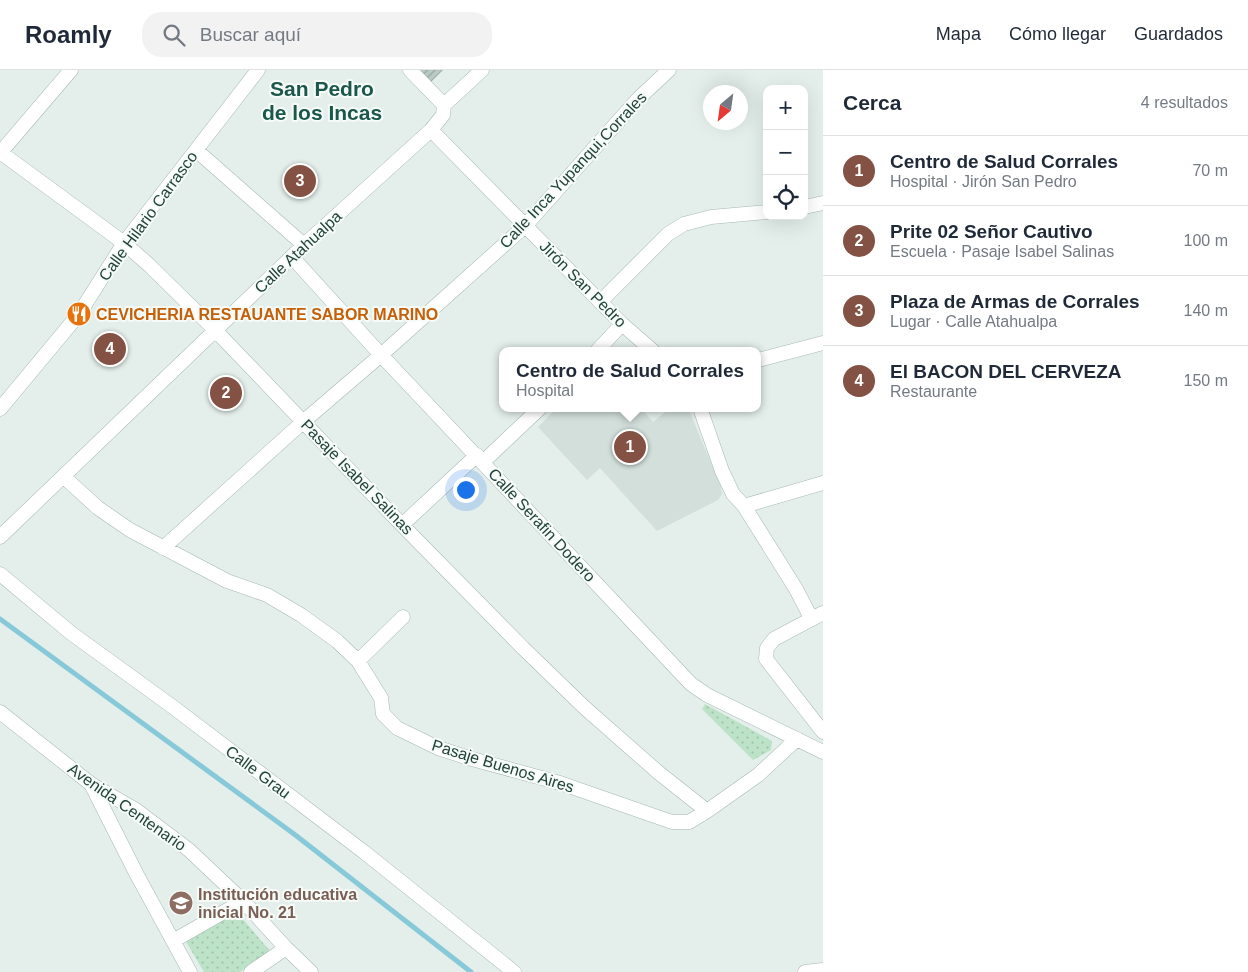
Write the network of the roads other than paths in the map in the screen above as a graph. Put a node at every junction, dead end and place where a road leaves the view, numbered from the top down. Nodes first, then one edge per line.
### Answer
1 (71, 70) edge
2 (258, 70) edge
3 (410, 70) edge
4 (482, 70) edge
5 (669, 70) edge
6 (444, 105) junction
7 (431, 130) junction
8 (196, 150) junction
9 (0, 152) edge
10 (823, 203) edge
11 (808, 206) edge
12 (763, 212) edge
13 (525, 226) junction
14 (124, 243) junction
15 (304, 245) junction
16 (292, 257) junction
17 (600, 302) junction
18 (622, 324) junction
19 (215, 330) junction
20 (823, 343) edge
21 (601, 347) edge
22 (649, 347) edge
23 (381, 356) junction
24 (761, 359) edge
25 (0, 409) edge
26 (535, 412) edge
27 (701, 412) edge
28 (304, 421) junction
29 (480, 459) junction
30 (64, 477) junction
31 (823, 483) edge
32 (744, 506) junction
33 (402, 525) junction
34 (0, 537) edge
35 (163, 548) junction
36 (0, 574) edge
37 (817, 616) edge
38 (403, 617) dead end
39 (358, 661) junction
40 (0, 712) edge
41 (823, 732) edge
42 (797, 739) junction
43 (823, 752) edge
44 (91, 784) junction
45 (707, 811) junction
46 (243, 902) junction
47 (173, 941) junction
48 (286, 948) junction
49 (823, 970) edge
50 (190, 972) edge
51 (251, 972) edge
52 (311, 972) edge
53 (514, 972) edge
54 (805, 972) edge

1 - 9 street
2 - 8 street, Calle Hilario Carrasco
3 - 6 street
4 - 6 street, Calle Atahualpa
5 - 13 street, Calle Inca Yupanqui,Corrales
6 - 7 street, Calle Atahualpa
7 - 13 street, Jirón San Pedro
7 - 15 street, Calle Atahualpa
8 - 14 street, Calle Hilario Carrasco
8 - 15 street
9 - 14 street, Pasaje Isabel Salinas
10 - 11 street
12 - 17 street
13 - 17 street, Jirón San Pedro
13 - 23 street, Calle Inca Yupanqui,Corrales
14 - 19 street, Pasaje Isabel Salinas
14 - 25 street, Calle Hilario Carrasco
15 - 16 street, Calle Atahualpa
16 - 19 street, Calle Atahualpa
16 - 23 street, Calle Serafin Dodero
17 - 18 street, Jirón San Pedro
18 - 21 street
18 - 22 street, Jirón San Pedro
19 - 28 street, Pasaje Isabel Salinas
19 - 30 street, Calle Atahualpa
20 - 24 street
23 - 28 street, Calle Inca Yupanqui,Corrales
23 - 29 street, Calle Serafin Dodero
26 - 29 street
27 - 32 street
28 - 33 street, Pasaje Isabel Salinas
28 - 35 street, Calle Inca Yupanqui,Corrales
29 - 33 street
29 - 42 street, Calle Serafin Dodero
30 - 34 street, Calle Atahualpa
30 - 35 street, Pasaje Buenos Aires
31 - 32 street
32 - 37 street
33 - 45 street, Pasaje Isabel Salinas
35 - 39 street, Pasaje Buenos Aires
36 - 53 street, Calle Grau
37 - 41 street
38 - 39 street
39 - 45 street, Pasaje Buenos Aires
40 - 44 street, Avenida Centenario
42 - 43 street, Calle Serafin Dodero
42 - 45 street, Pasaje Buenos Aires
44 - 46 street, Avenida Centenario
44 - 47 street
46 - 47 street
46 - 48 street, Avenida Centenario
47 - 50 street
48 - 51 street
48 - 52 street, Avenida Centenario
49 - 54 street

